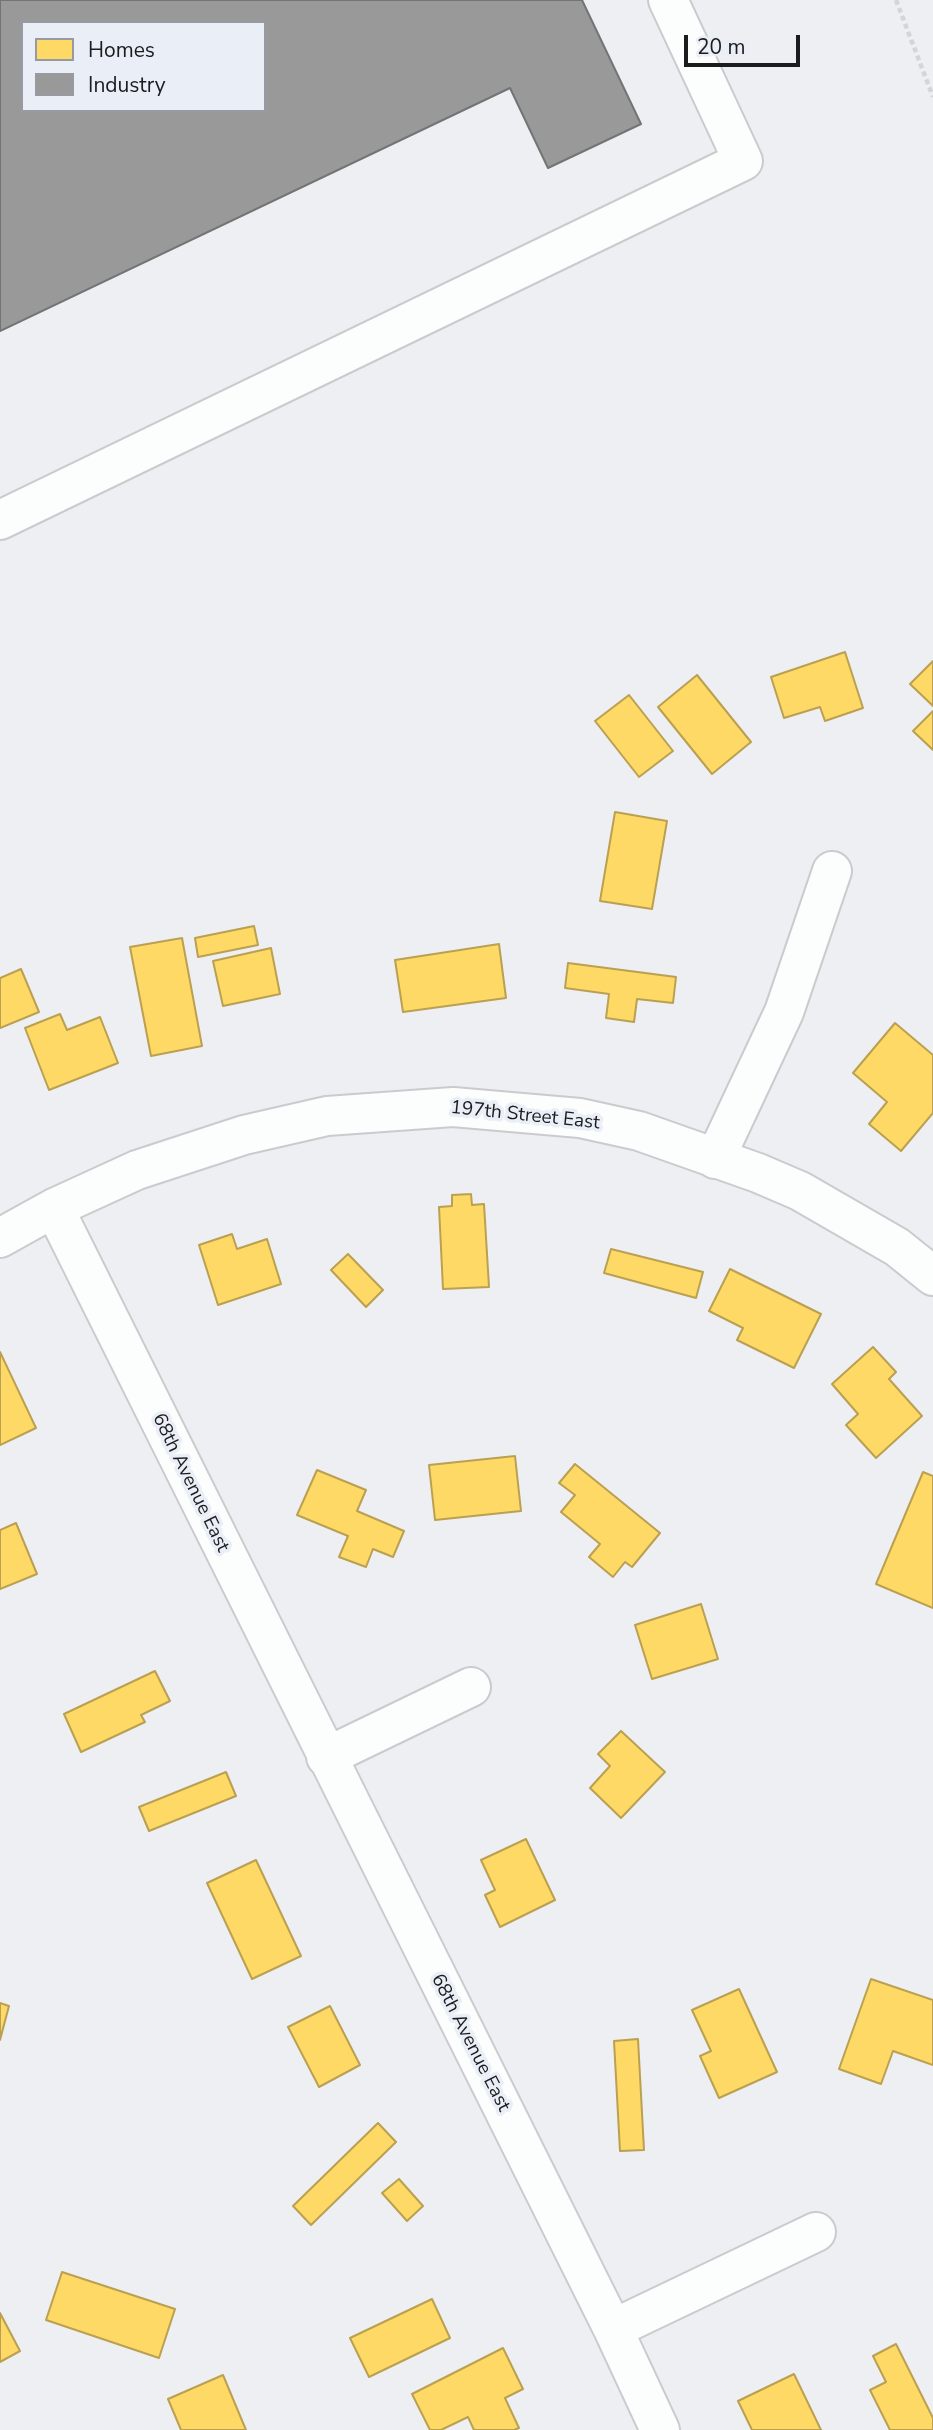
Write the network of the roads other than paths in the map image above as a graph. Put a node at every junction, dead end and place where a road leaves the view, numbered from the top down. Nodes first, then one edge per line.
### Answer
1 (668, 0) edge
2 (0, 520) edge
3 (832, 871) dead end
4 (715, 1159) junction
5 (54, 1208) junction
6 (0, 1238) edge
7 (933, 1276) edge
8 (471, 1686) dead end
9 (326, 1757) junction
10 (816, 2232) dead end
11 (613, 2329) junction
12 (660, 2430) edge

1 - 2 street
3 - 4 street
4 - 5 street, 197th Street East
4 - 7 street, 197th Street East
5 - 6 street, 197th Street East
5 - 9 street, 68th Avenue East
8 - 9 street
9 - 11 street, 68th Avenue East
10 - 11 street
11 - 12 street, 68th Avenue East

